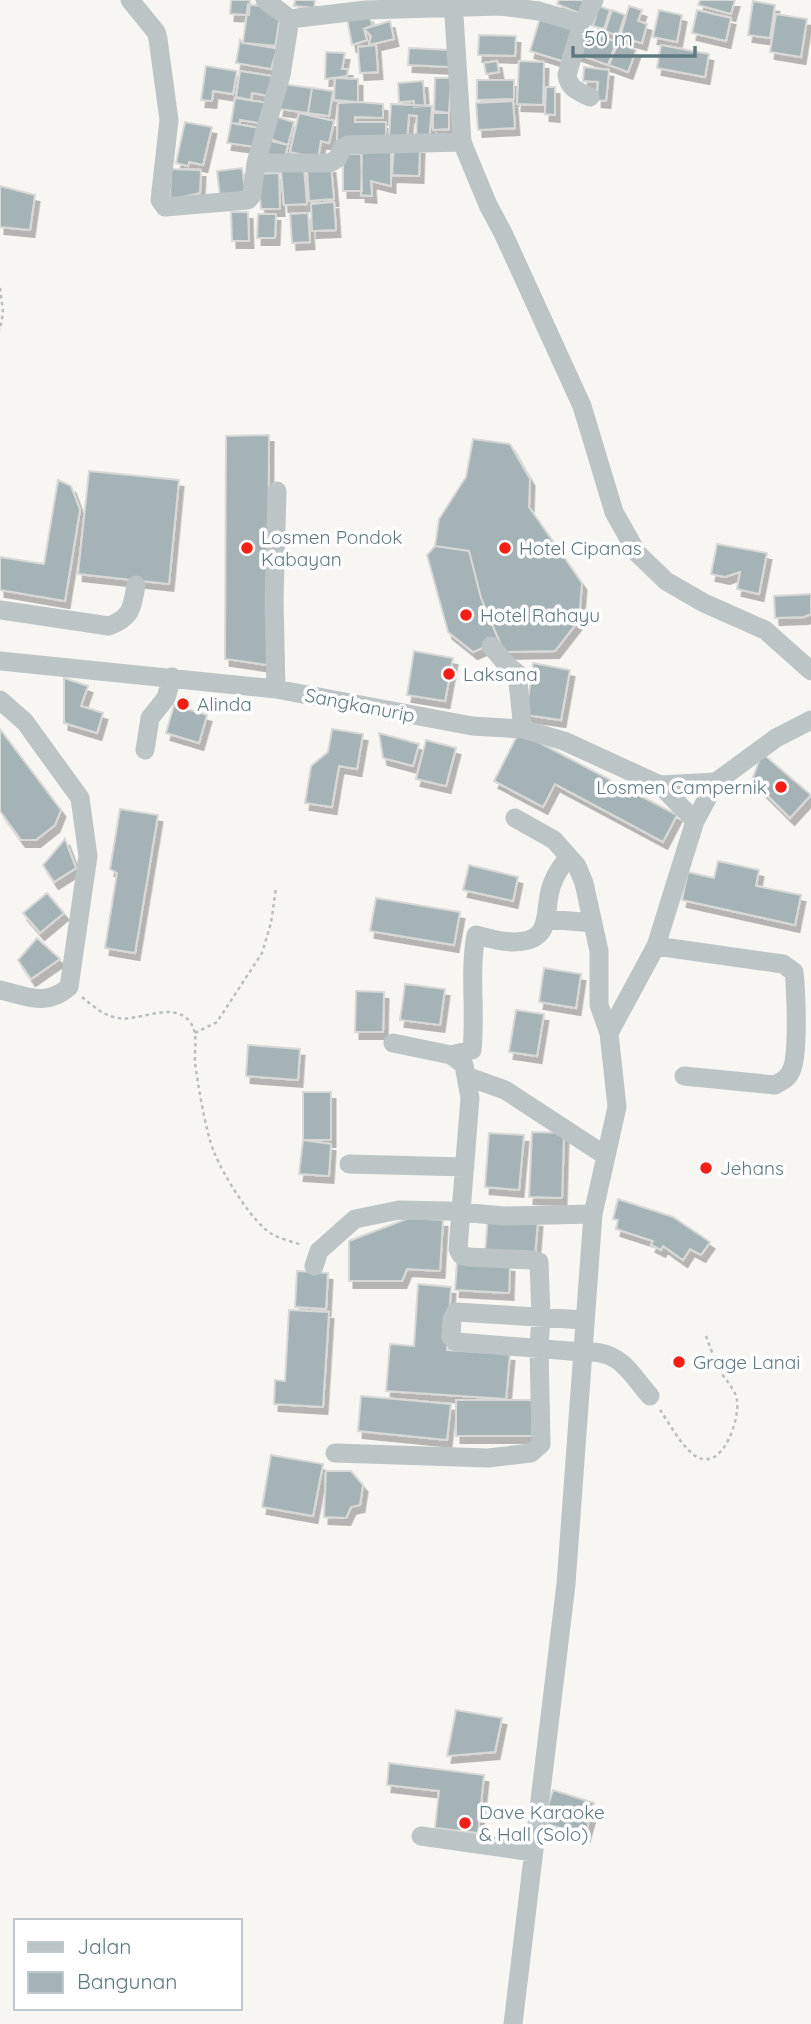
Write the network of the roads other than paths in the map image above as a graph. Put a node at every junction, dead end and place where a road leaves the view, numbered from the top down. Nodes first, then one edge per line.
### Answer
1 (130, 0) edge
2 (265, 0) edge
3 (594, 0) edge
4 (453, 3) edge
5 (290, 19) junction
6 (582, 24) junction
7 (590, 97) dead end
8 (462, 142) junction
9 (256, 163) junction
10 (277, 491) dead end
11 (136, 585) dead end
12 (0, 610) edge
13 (491, 646) dead end
14 (0, 661) edge
15 (811, 671) edge
16 (172, 677) junction
17 (276, 689) junction
18 (0, 700) edge
19 (811, 720) edge
20 (523, 729) junction
21 (145, 750) dead end
22 (716, 782) junction
23 (660, 785) junction
24 (515, 818) dead end
25 (695, 821) junction
26 (568, 858) junction
27 (547, 919) junction
28 (593, 923) junction
29 (656, 946) junction
30 (0, 990) edge
31 (609, 1033) junction
32 (393, 1043) dead end
33 (451, 1055) junction
34 (466, 1076) junction
35 (684, 1076) dead end
36 (606, 1156) junction
37 (349, 1164) dead end
38 (465, 1167) junction
39 (461, 1213) junction
40 (593, 1214) junction
41 (316, 1259) road end
42 (541, 1317) junction
43 (585, 1321) junction
44 (539, 1347) junction
45 (582, 1352) junction
46 (650, 1396) road end
47 (335, 1453) dead end
48 (421, 1836) dead end
49 (533, 1852) junction
50 (513, 2024) edge

1 - 9 street
2 - 5 street
3 - 6 street
4 - 5 street
4 - 6 street
4 - 8 street
5 - 9 street
6 - 7 street
8 - 9 street
8 - 15 street
10 - 17 street
11 - 12 street
13 - 20 street
14 - 16 street, Sangkanurip
16 - 17 street, Sangkanurip
16 - 21 street
17 - 20 street, Sangkanurip
18 - 30 street
19 - 22 street
20 - 23 street, Sangkanurip
22 - 23 street
22 - 25 street
23 - 25 street, Sangkanurip
24 - 26 street
25 - 29 street
26 - 27 street
26 - 28 street
27 - 28 street
27 - 33 street
28 - 31 street
29 - 31 street
29 - 35 street
31 - 36 street
32 - 33 street
33 - 34 street
34 - 36 street
34 - 38 street
36 - 40 street
37 - 38 street
38 - 39 street
39 - 40 street
39 - 41 street
39 - 42 street
40 - 43 street
42 - 43 street
42 - 44 street
42 - 44 street
43 - 45 street
44 - 45 street
44 - 47 street
45 - 46 street
45 - 49 street
48 - 49 street
49 - 50 street

